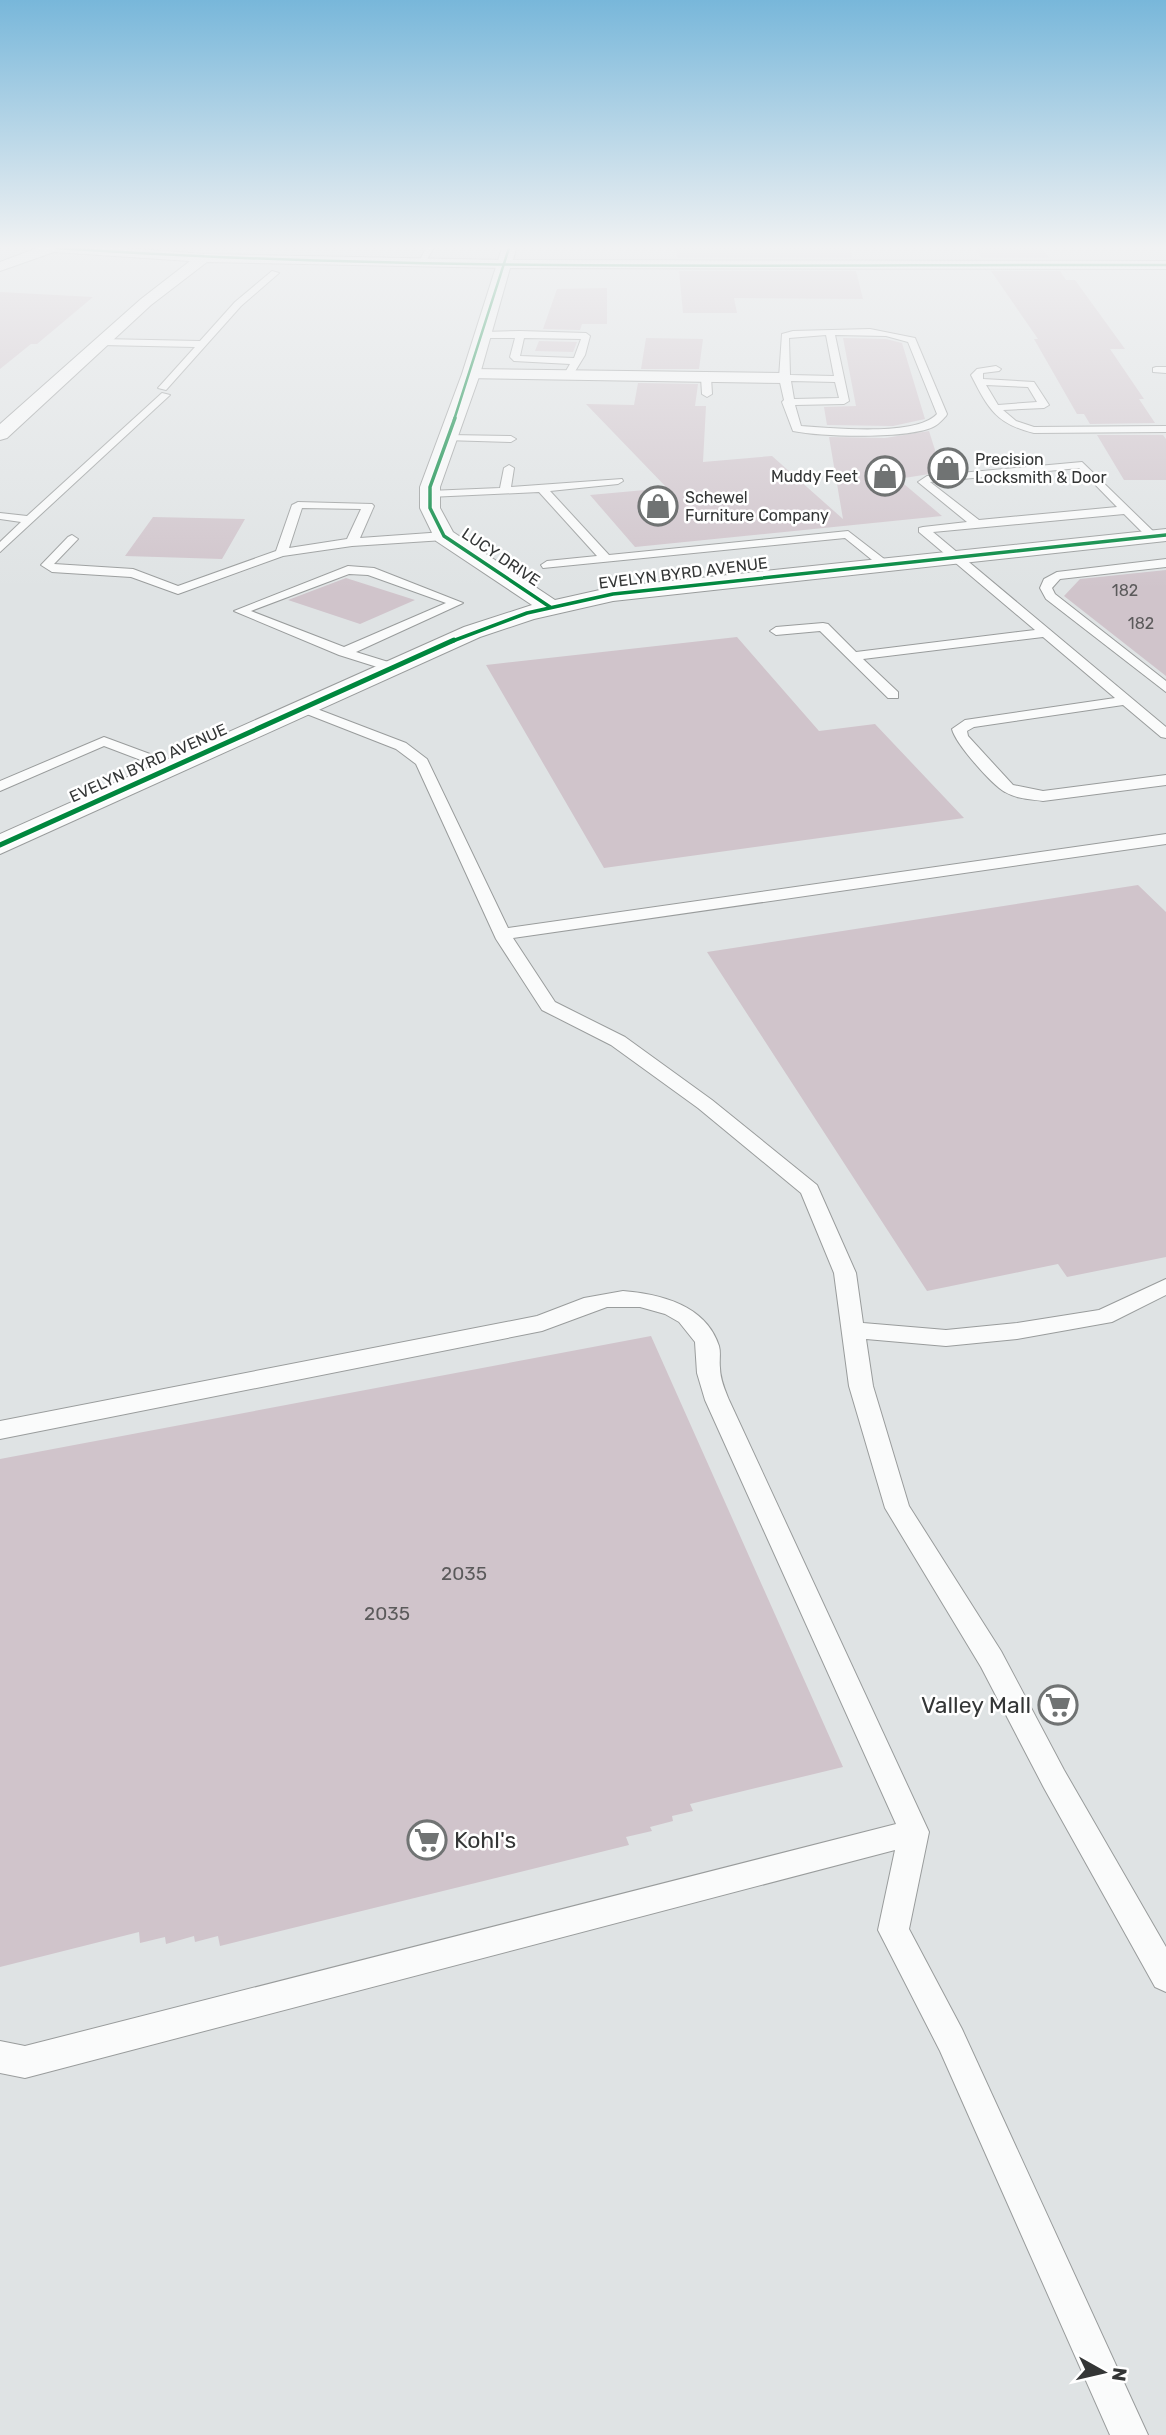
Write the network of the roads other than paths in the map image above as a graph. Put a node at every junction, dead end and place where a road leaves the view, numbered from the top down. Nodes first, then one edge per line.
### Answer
1 (79, 362) edge
2 (188, 362) edge
3 (475, 362) edge
4 (533, 362) edge
5 (576, 362) edge
6 (784, 362) edge
7 (836, 362) edge
8 (921, 362) edge
9 (573, 368) junction
10 (996, 369) dead end
11 (471, 374) junction
12 (784, 378) junction
13 (839, 379) junction
14 (980, 382) junction
15 (787, 402) junction
16 (994, 408) junction
17 (1166, 429) edge
18 (0, 434) edge
19 (449, 438) junction
20 (511, 439) dead end
21 (509, 468) dead end
22 (618, 481) dead end
23 (542, 489) junction
24 (505, 491) junction
25 (429, 494) junction
26 (1126, 510) junction
27 (0, 516) edge
28 (28, 520) junction
29 (977, 524) junction
30 (444, 536) junction
31 (1159, 536) edge
32 (72, 539) dead end
33 (352, 542) junction
34 (0, 548) edge
35 (281, 553) junction
36 (956, 558) junction
37 (606, 559) junction
38 (1166, 563) edge
39 (547, 565) dead end
40 (886, 565) junction
41 (550, 607) junction
42 (776, 631) dead end
43 (1045, 634) junction
44 (344, 652) junction
45 (853, 656) junction
46 (393, 668) junction
47 (1166, 688) edge
48 (893, 695) dead end
49 (1125, 701) junction
50 (304, 708) junction
51 (1166, 734) edge
52 (172, 767) junction
53 (1166, 780) edge
54 (0, 786) edge
55 (1166, 839) edge
56 (0, 845) edge
57 (503, 934) junction
58 (1166, 1286) edge
59 (853, 1330) junction
60 (0, 1430) edge
61 (914, 1832) junction
62 (1166, 1977) edge
63 (0, 2057) edge
64 (1129, 2435) edge

1 - 18 street
2 - 28 lane
3 - 11 street
4 - 9 lane
5 - 9 lane
6 - 12 lane
7 - 13 lane
8 - 15 lane
9 - 11 street
9 - 12 street
10 - 14 lane
11 - 19 street
12 - 13 lane
12 - 15 lane
13 - 15 lane
14 - 16 lane
14 - 16 lane
16 - 17 lane
19 - 20 lane
19 - 25 street
21 - 24 lane
22 - 23 lane
23 - 24 lane
23 - 37 lane
24 - 25 lane
25 - 30 street, LUCY DRIVE
26 - 29 lane
26 - 29 lane
26 - 31 lane
27 - 28 lane
28 - 34 lane
29 - 36 lane
30 - 33 lane
30 - 41 street, LUCY DRIVE
31 - 36 street, EVELYN BYRD AVENUE
32 - 35 lane
33 - 35 lane
33 - 35 lane
36 - 40 street, EVELYN BYRD AVENUE
36 - 43 lane
37 - 39 lane
37 - 40 lane
38 - 47 lane
40 - 41 street, EVELYN BYRD AVENUE
41 - 46 street, EVELYN BYRD AVENUE
42 - 45 lane
43 - 45 lane
43 - 49 lane
44 - 44 lane
44 - 46 lane
45 - 48 lane
46 - 50 street, EVELYN BYRD AVENUE
49 - 51 lane
49 - 53 lane
50 - 52 street, EVELYN BYRD AVENUE
50 - 57 lane
52 - 54 lane
52 - 56 street, EVELYN BYRD AVENUE
55 - 57 lane
57 - 59 lane
58 - 59 lane
59 - 62 lane
60 - 61 lane
61 - 63 lane
61 - 64 lane

